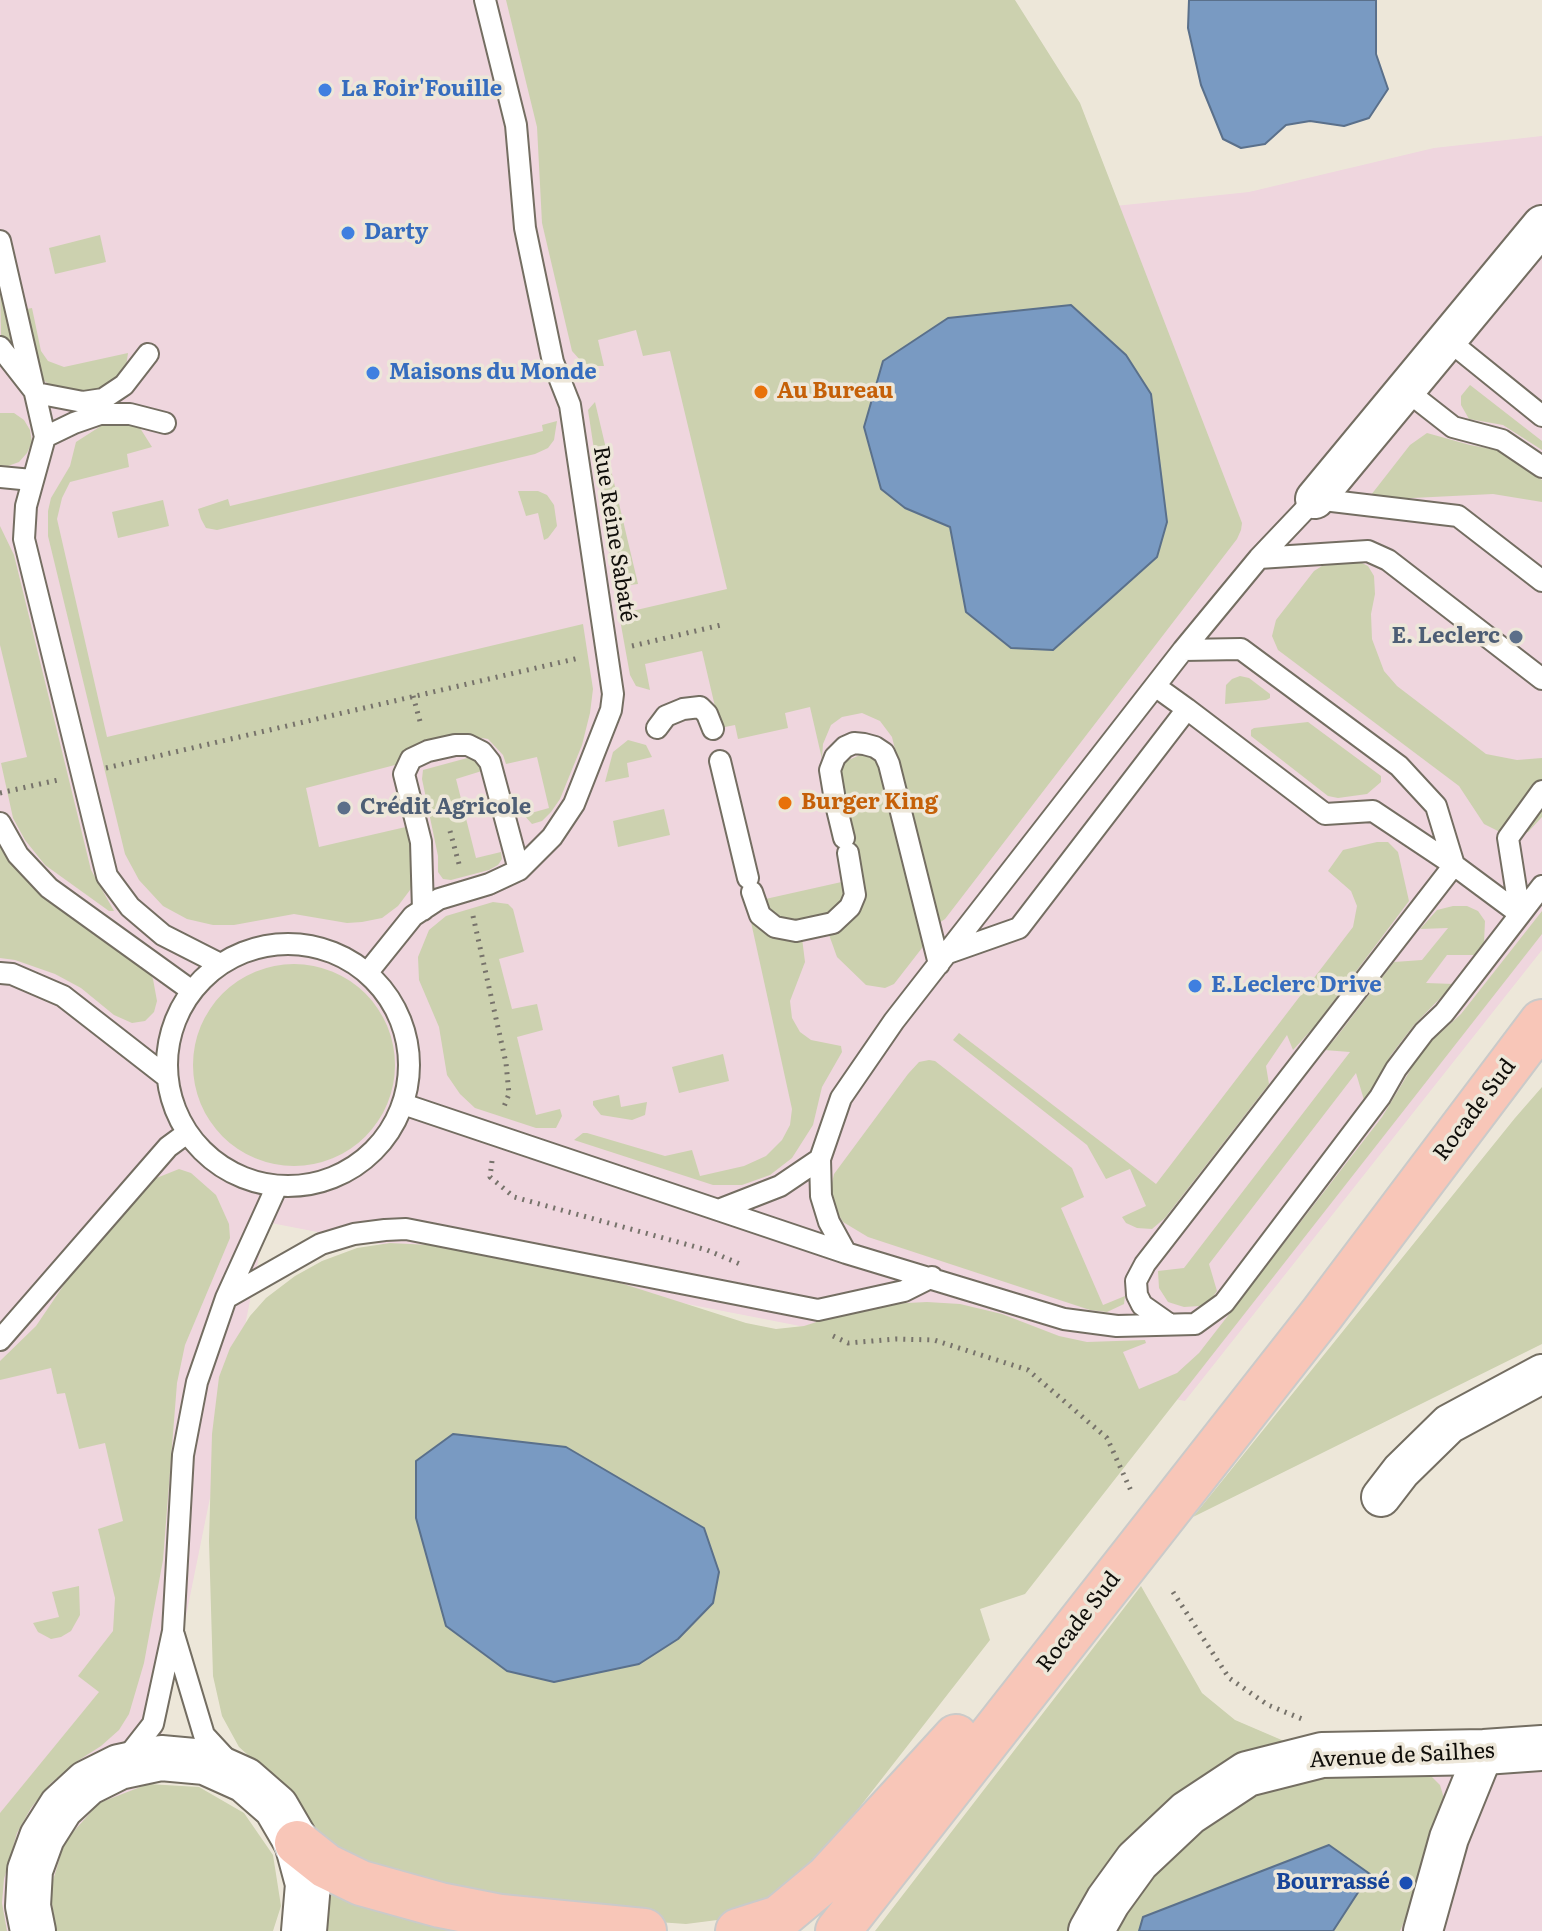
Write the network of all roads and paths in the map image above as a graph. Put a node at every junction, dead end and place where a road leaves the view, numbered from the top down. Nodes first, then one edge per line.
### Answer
1 (485, 0) edge
2 (1542, 225) edge
3 (0, 241) edge
4 (1448, 340) junction
5 (0, 347) edge
6 (148, 354) dead end
7 (1407, 391) junction
8 (36, 393) junction
9 (1542, 416) edge
10 (165, 423) dead end
11 (45, 437) junction
12 (1542, 467) edge
13 (0, 477) edge
14 (32, 480) junction
15 (1315, 499) junction
16 (1259, 558) junction
17 (1542, 581) edge
18 (721, 625) dead end
19 (1183, 650) junction
20 (607, 651) junction
21 (1542, 679) edge
22 (1155, 686) junction
23 (413, 696) junction
24 (1187, 709) junction
25 (657, 728) dead end
26 (713, 729) dead end
27 (428, 751) junction
28 (720, 761) dead end
29 (83, 774) junction
30 (1542, 791) edge
31 (0, 793) edge
32 (447, 821) dead end
33 (0, 823) edge
34 (1454, 865) junction
35 (519, 870) junction
36 (1542, 886) edge
37 (467, 890) junction
38 (423, 910) junction
39 (1520, 914) junction
40 (943, 959) junction
41 (220, 964) junction
42 (368, 972) junction
43 (0, 973) edge
44 (192, 991) junction
45 (1542, 1022) edge
46 (1542, 1065) edge
47 (167, 1077) junction
48 (403, 1104) junction
49 (187, 1133) junction
50 (494, 1135) junction
51 (820, 1159) junction
52 (277, 1186) junction
53 (721, 1209) junction
54 (846, 1253) junction
55 (747, 1267) dead end
56 (932, 1277) junction
57 (226, 1298) junction
58 (818, 1310) junction
59 (1322, 1314) junction
60 (1169, 1324) junction
61 (0, 1340) edge
62 (1542, 1374) edge
63 (1381, 1497) dead end
64 (1136, 1501) dead end
65 (1173, 1592) dead end
66 (173, 1631) junction
67 (1062, 1643) junction
68 (1313, 1722) dead end
69 (1542, 1748) edge
70 (1484, 1752) junction
71 (119, 1767) junction
72 (245, 1780) junction
73 (297, 1843) junction
74 (305, 1930) edge
75 (33, 1931) edge
76 (644, 1931) edge
77 (738, 1931) edge
78 (838, 1931) edge
79 (1091, 1931) edge
80 (1423, 1931) edge

1 - 20 lane, Rue Reine Sabaté
2 - 4 street
3 - 8 lane
4 - 7 street
4 - 9 lane
5 - 8 lane
6 - 8 lane
7 - 12 lane
7 - 15 street
8 - 11 lane
10 - 11 lane
11 - 14 lane
13 - 14 lane
14 - 29 lane
15 - 16 lane
15 - 17 lane
16 - 19 lane
16 - 21 lane
18 - 20 path
19 - 22 lane
19 - 34 lane
20 - 23 path
20 - 35 lane, Rue Reine Sabaté
22 - 24 lane
22 - 40 lane
23 - 27 path
23 - 29 path
24 - 34 lane
24 - 40 lane
25 - 26 lane
27 - 35 lane
27 - 38 lane
28 - 40 lane
29 - 31 path
29 - 41 lane
30 - 39 lane
32 - 37 path
33 - 44 lane
34 - 39 lane
34 - 60 lane
35 - 37 lane, Rue Reine Sabaté
36 - 39 lane
37 - 38 lane, Rue Reine Sabaté
37 - 50 path
38 - 42 lane, Rue Reine Sabaté
39 - 60 lane
40 - 51 lane
41 - 42 lane
41 - 44 lane
42 - 48 lane
43 - 47 lane
44 - 47 lane
45 - 59 main road, Rocade Sud
46 - 59 main road, Rocade Sud
47 - 49 lane
48 - 50 lane
48 - 52 lane
49 - 52 lane
49 - 61 lane
50 - 53 lane
50 - 55 path
51 - 53 lane
51 - 54 lane
52 - 57 lane
53 - 54 lane
54 - 56 lane
56 - 58 lane
56 - 60 lane
57 - 58 lane
57 - 66 lane
58 - 64 path
59 - 67 main road, Rocade Sud
62 - 63 street
65 - 68 path
66 - 71 lane
66 - 72 lane
67 - 77 main road
67 - 78 main road, Rocade Sud
69 - 70 street, Avenue de Sailhes
70 - 79 street, Avenue de Sailhes
70 - 80 street
71 - 72 street
71 - 75 street
72 - 73 street
73 - 74 street
73 - 76 main road

